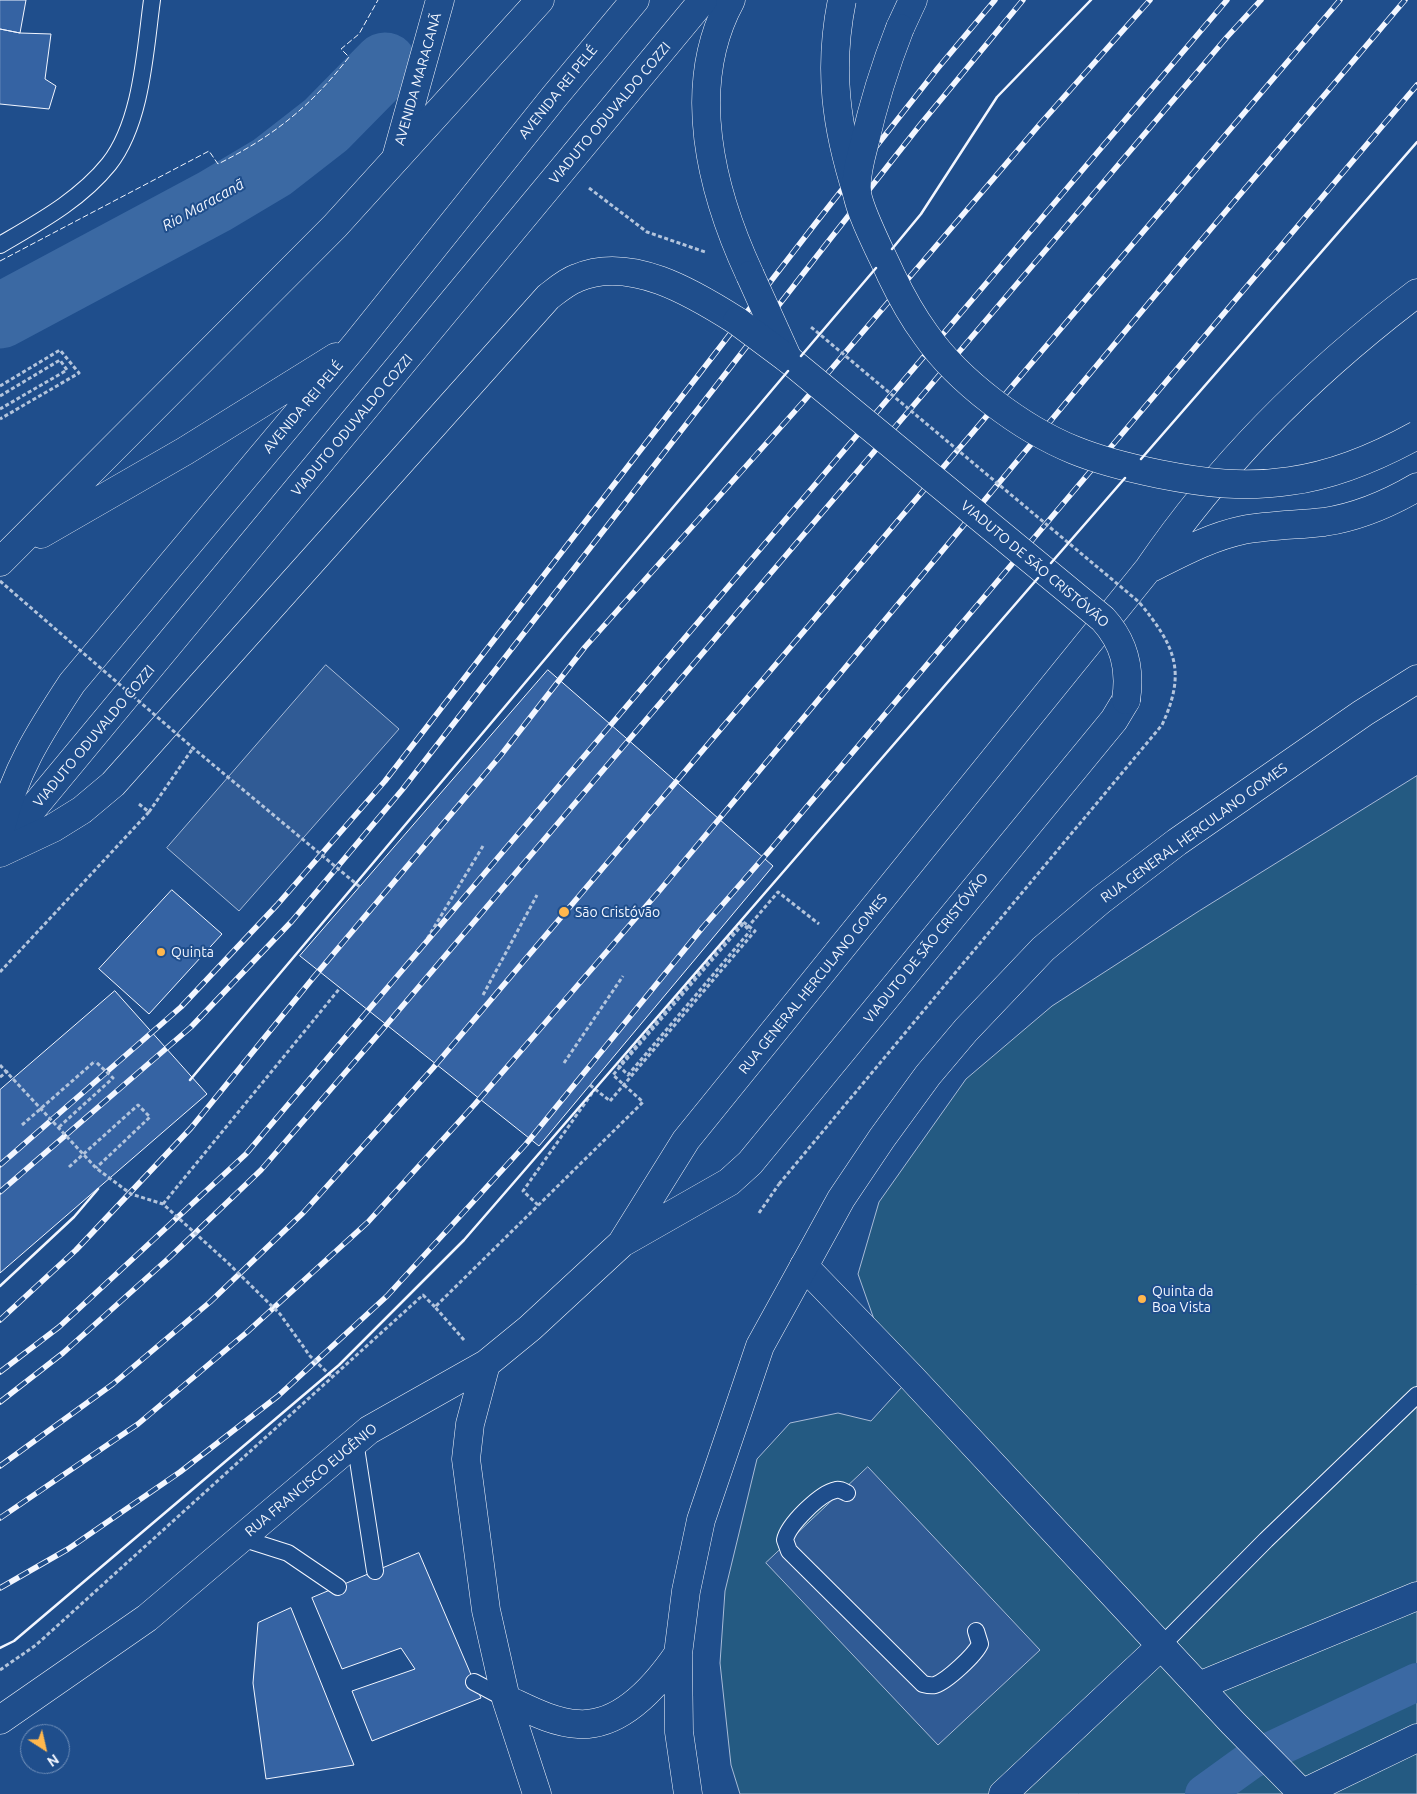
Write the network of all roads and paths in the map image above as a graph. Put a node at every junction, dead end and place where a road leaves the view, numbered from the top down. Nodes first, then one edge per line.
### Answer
1 (152, 0) edge
2 (440, 0) edge
3 (540, 0) edge
4 (635, 0) edge
5 (703, 0) edge
6 (731, 0) edge
7 (842, 0) edge
8 (913, 0) edge
9 (396, 158) junction
10 (588, 188) dead end
11 (857, 193) junction
12 (0, 245) edge
13 (750, 274) junction
14 (1417, 292) edge
15 (806, 322) dead end
16 (356, 344) junction
17 (788, 358) junction
18 (0, 386) edge
19 (0, 396) edge
20 (0, 409) edge
21 (0, 419) edge
22 (1417, 435) edge
23 (1417, 487) edge
24 (6, 556) edge
25 (1149, 568) junction
26 (0, 581) edge
27 (1417, 680) edge
28 (193, 748) junction
29 (113, 784) junction
30 (149, 812) junction
31 (0, 831) edge
32 (483, 846) dead end
33 (0, 848) edge
34 (0, 852) edge
35 (360, 887) dead end
36 (537, 895) dead end
37 (749, 929) junction
38 (424, 944) dead end
39 (844, 945) junction
40 (0, 972) edge
41 (623, 976) dead end
42 (340, 988) dead end
43 (484, 995) dead end
44 (564, 1062) dead end
45 (0, 1065) edge
46 (8, 1071) junction
47 (0, 1076) edge
48 (590, 1085) dead end
49 (595, 1089) junction
50 (22, 1125) dead end
51 (59, 1127) junction
52 (69, 1167) dead end
53 (96, 1168) junction
54 (163, 1204) junction
55 (538, 1205) junction
56 (759, 1214) dead end
57 (622, 1243) junction
58 (804, 1266) junction
59 (435, 1307) junction
60 (486, 1364) junction
61 (331, 1376) junction
62 (1417, 1395) edge
63 (355, 1441) junction
64 (847, 1493) dead end
65 (241, 1538) junction
66 (376, 1571) dead end
67 (338, 1587) dead end
68 (1417, 1596) edge
69 (976, 1631) dead end
70 (1161, 1646) junction
71 (678, 1654) junction
72 (0, 1670) edge
73 (474, 1682) dead end
74 (1199, 1686) junction
75 (506, 1699) junction
76 (0, 1720) edge
77 (1417, 1738) edge
78 (537, 1794) edge
79 (688, 1794) edge
80 (1003, 1794) edge
81 (1303, 1794) edge

1 - 12 lane
2 - 9 main road, AVENIDA MARACANÃ
3 - 9 main road
4 - 16 main road, AVENIDA REI PELÉ
5 - 33 main road, VIADUTO ODUVALDO COZZI
6 - 13 main road
7 - 11 main road, bridge
8 - 11 main road, bridge
9 - 24 main road
10 - 13 path
11 - 22 main road, bridge
13 - 17 main road, bridge
14 - 25 main road, RUA GENERAL HERCULANO GOMES
15 - 56 path, bridge
16 - 24 main road
16 - 31 main road, AVENIDA REI PELÉ
17 - 29 main road, VIADUTO DE SÃO CRISTÓVÃO, bridge
17 - 57 main road, VIADUTO DE SÃO CRISTÓVÃO, bridge
18 - 21 path
19 - 20 path
23 - 25 main road
25 - 39 main road, RUA GENERAL HERCULANO GOMES
26 - 28 path, bridge
27 - 58 main road, RUA GENERAL HERCULANO GOMES
28 - 30 path
28 - 35 path, bridge
29 - 30 path
29 - 34 main road
30 - 40 path
32 - 38 path
36 - 43 path
37 - 39 path
37 - 49 path, bridge
37 - 55 path
39 - 57 main road, RUA GENERAL HERCULANO GOMES
41 - 44 path
42 - 54 path
45 - 46 path, bridge
46 - 47 path, bridge
46 - 51 path, bridge
48 - 49 path
49 - 55 path
50 - 51 path, bridge
51 - 53 path, bridge
52 - 53 path
53 - 54 path, bridge
54 - 61 path, bridge
55 - 59 path
57 - 60 main road, RUA FRANCISCO EUGÊNIO
58 - 70 main road
58 - 71 main road, RUA GENERAL HERCULANO GOMES
59 - 60 path
59 - 61 path
60 - 63 main road, RUA FRANCISCO EUGÊNIO
60 - 75 main road
61 - 72 path
62 - 70 lane
63 - 65 main road, RUA FRANCISCO EUGÊNIO
63 - 66 lane
64 - 69 lane
65 - 67 lane
65 - 76 main road, RUA FRANCISCO EUGÊNIO
68 - 74 main road
70 - 74 main road
70 - 80 main road
71 - 75 main road
71 - 79 main road, RUA GENERAL HERCULANO GOMES
73 - 75 lane
74 - 81 main road
75 - 78 main road
77 - 81 main road

